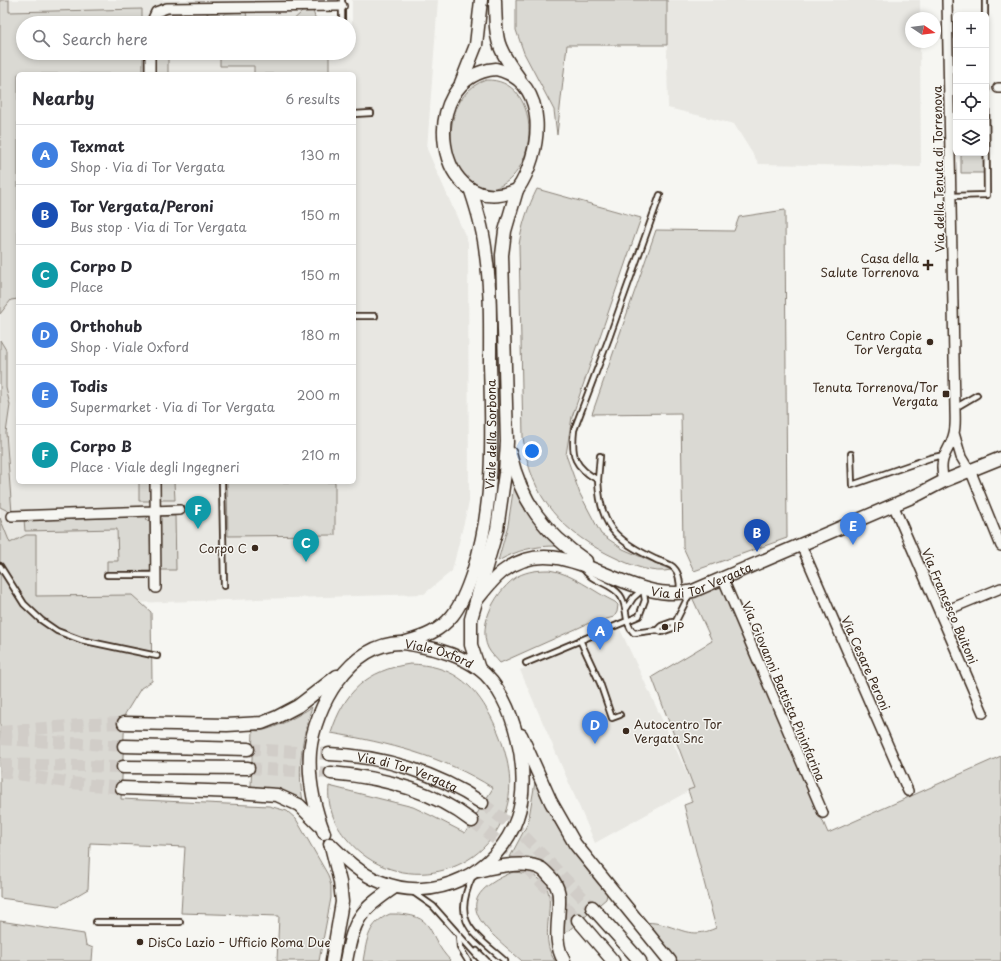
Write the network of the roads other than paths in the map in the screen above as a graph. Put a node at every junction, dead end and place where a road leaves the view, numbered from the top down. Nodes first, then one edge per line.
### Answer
1 (481, 0) edge
2 (495, 0) edge
3 (947, 0) edge
4 (985, 0) edge
5 (342, 3) edge
6 (985, 12) edge
7 (154, 16) edge
8 (342, 16) edge
9 (150, 60) edge
10 (150, 72) edge
11 (460, 83) junction
12 (525, 87) junction
13 (371, 113) dead end
14 (356, 114) edge
15 (987, 120) edge
16 (517, 190) junction
17 (471, 191) junction
18 (660, 194) dead end
19 (951, 196) junction
20 (356, 316) edge
21 (375, 316) dead end
22 (977, 395) dead end
23 (955, 408) junction
24 (954, 433) junction
25 (507, 442) junction
26 (852, 454) dead end
27 (944, 455) junction
28 (600, 456) dead end
29 (1001, 458) edge
30 (970, 471) junction
31 (598, 480) junction
32 (944, 481) junction
33 (155, 484) edge
34 (222, 484) edge
35 (895, 509) dead end
36 (180, 510) dead end
37 (155, 511) junction
38 (12, 516) dead end
39 (801, 545) junction
40 (1001, 546) edge
41 (581, 564) junction
42 (0, 566) edge
43 (599, 572) junction
44 (107, 575) dead end
45 (156, 575) junction
46 (722, 579) junction
47 (224, 586) dead end
48 (156, 588) dead end
49 (1001, 588) edge
50 (643, 589) junction
51 (686, 592) junction
52 (476, 601) junction
53 (626, 609) junction
54 (940, 613) junction
55 (627, 621) junction
56 (580, 640) junction
57 (402, 643) junction
58 (157, 656) dead end
59 (356, 662) junction
60 (526, 663) dead end
61 (479, 669) junction
62 (983, 713) dead end
63 (620, 715) dead end
64 (124, 723) tunnel mouth
65 (514, 723) junction
66 (124, 746) tunnel mouth
67 (248, 749) tunnel mouth
68 (329, 754) tunnel mouth
69 (123, 767) tunnel mouth
70 (248, 768) tunnel mouth
71 (331, 773) tunnel mouth
72 (122, 788) tunnel mouth
73 (908, 791) dead end
74 (482, 803) tunnel mouth
75 (823, 813) dead end
76 (472, 821) tunnel mouth
77 (324, 833) junction
78 (330, 844) junction
79 (475, 872) junction
80 (395, 887) junction
81 (408, 890) junction
82 (592, 907) tunnel mouth
83 (578, 920) tunnel mouth
84 (96, 922) dead end
85 (180, 922) dead end
86 (459, 936) junction
87 (332, 961) edge
88 (346, 961) edge
89 (468, 961) edge
90 (482, 961) edge
91 (487, 961) edge
92 (505, 961) edge
93 (564, 961) edge
94 (613, 961) edge
95 (640, 961) edge
96 (670, 961) edge

1 - 11 street
2 - 12 street
3 - 19 street, Via della Tenuta di Torrenova
4 - 6 lane
5 - 7 street
5 - 8 lane
9 - 10 street
11 - 12 street
11 - 17 street
12 - 16 street
13 - 14 lane
15 - 19 lane
16 - 17 street
16 - 25 street, Viale della Sorbona
17 - 57 street, Viale della Sorbona
18 - 31 lane
19 - 23 street, Via della Tenuta di Torrenova
20 - 21 lane
22 - 23 lane
23 - 24 street, Via della Tenuta di Torrenova
24 - 27 street, Via della Tenuta di Torrenova
24 - 30 street, Via della Tenuta di Torrenova
25 - 43 street, Via di Tor Vergata
25 - 52 street, Viale della Sorbona
26 - 27 lane
27 - 32 street, Via della Tenuta di Torrenova
28 - 31 lane
29 - 30 street, Via di Tor Vergata
30 - 32 street, Via di Tor Vergata
30 - 40 street, Via della Tenuta di Torrenova
31 - 51 lane
32 - 39 street, Via di Tor Vergata
33 - 37 street
34 - 47 lane
35 - 54 street, Via Francesco Buitoni
36 - 37 street
37 - 38 street
37 - 45 street
39 - 46 street, Via di Tor Vergata
39 - 73 street, Via Cesare Peroni
41 - 43 street, Via di Tor Vergata
41 - 52 street, Via di Tor Vergata
41 - 53 lane
42 - 58 lane
43 - 50 street, Via di Tor Vergata
44 - 45 lane
45 - 48 street
46 - 51 street, Via di Tor Vergata
46 - 75 street, Via Giovanni Battista Pininfarina
49 - 54 street
50 - 51 street, Via di Tor Vergata
50 - 53 lane
50 - 55 lane
51 - 55 lane
52 - 61 street, Viale della Sorbona
53 - 55 lane
54 - 62 street, Via Francesco Buitoni
55 - 56 lane
56 - 60 lane
56 - 63 lane
57 - 59 street, Viale Oxford
57 - 61 street, Viale Oxford
59 - 64 street
59 - 77 street, Viale Oxford
61 - 65 street, Viale Oxford
65 - 79 street, Viale Oxford
65 - 96 street
66 - 67 street
68 - 74 street, Via di Tor Vergata
69 - 70 street
71 - 76 street, Via di Tor Vergata
72 - 77 street
77 - 78 street
78 - 80 street
78 - 87 street
79 - 81 street, Viale Oxford
79 - 92 lane, Viale Oxford
79 - 93 street
80 - 81 street
80 - 88 street
81 - 86 lane
82 - 95 street
83 - 94 street
84 - 85 lane
86 - 89 lane
86 - 90 lane
86 - 91 lane

